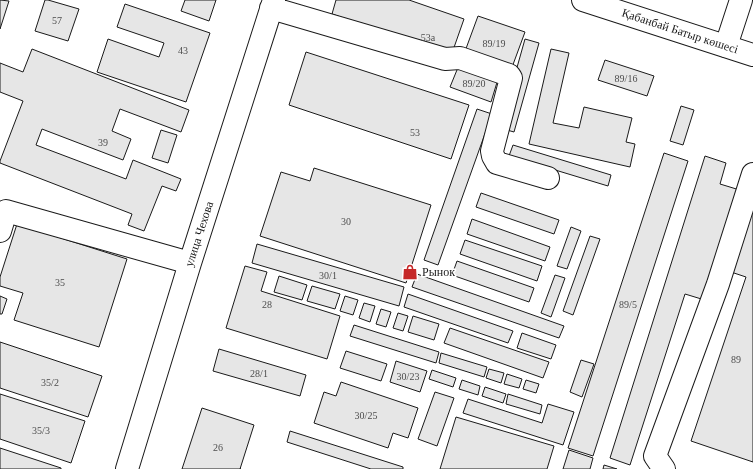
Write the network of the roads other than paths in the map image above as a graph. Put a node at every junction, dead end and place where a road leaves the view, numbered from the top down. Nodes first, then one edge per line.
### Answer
1 (583, 0) edge
2 (741, 0) edge
3 (272, 4) edge
4 (726, 46) junction
5 (753, 55) edge
6 (753, 174) edge
7 (548, 178) dead end
8 (0, 231) edge
9 (190, 263) junction
10 (127, 469) edge
11 (664, 469) edge

1 - 4 street, Қабанбай Батыр көшесі
2 - 4 street
3 - 7 street
3 - 9 street, улица Чехова
4 - 5 street, Қабанбай Батыр көшесі
6 - 11 street
8 - 9 street
9 - 10 street, улица Чехова

